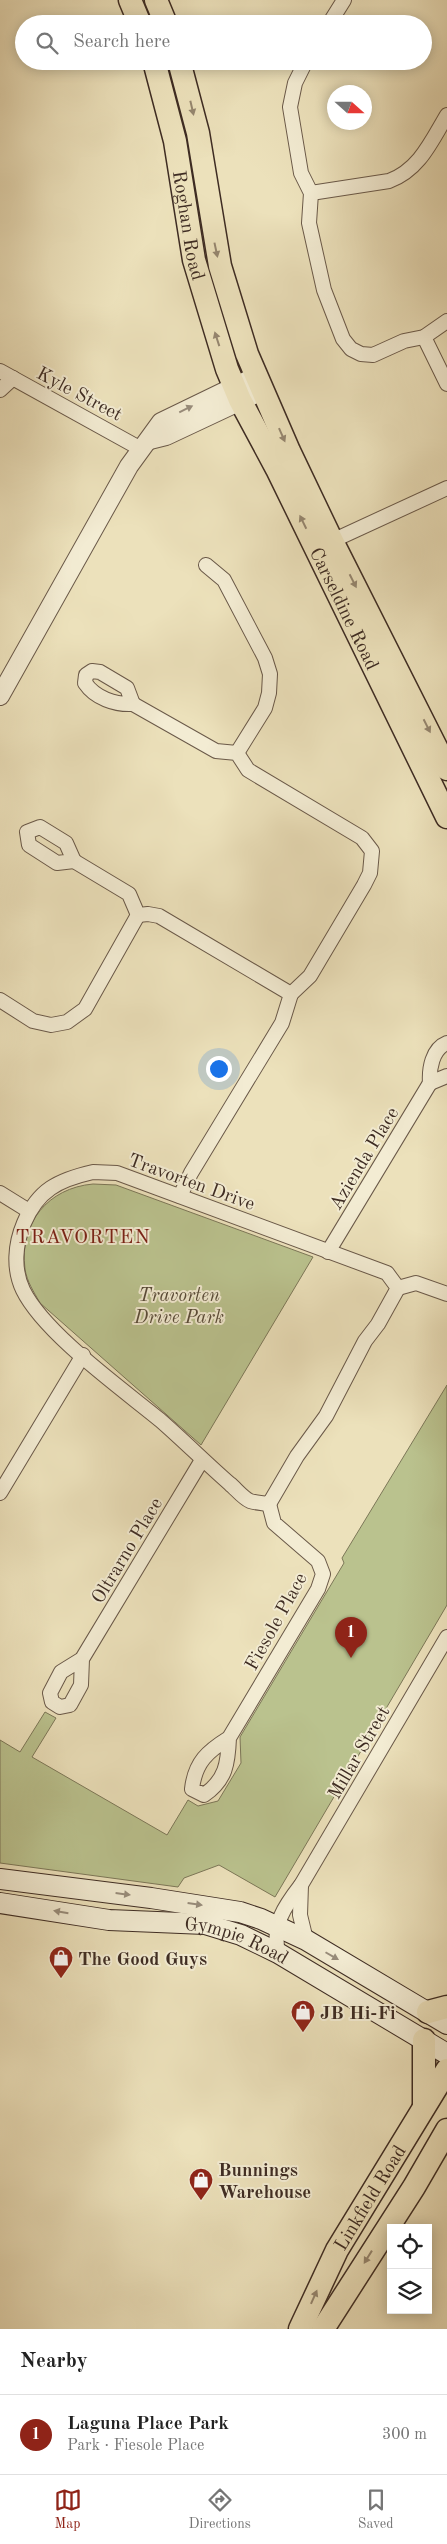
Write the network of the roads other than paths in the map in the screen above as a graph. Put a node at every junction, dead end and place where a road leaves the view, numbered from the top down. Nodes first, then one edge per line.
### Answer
1 (130, 0) edge
2 (156, 0) edge
3 (344, 0) edge
4 (136, 15) edge
5 (162, 15) edge
6 (335, 15) edge
7 (156, 70) edge
8 (180, 70) edge
9 (302, 70) edge
10 (447, 115) edge
11 (311, 193) junction
12 (447, 321) edge
13 (424, 338) junction
14 (0, 371) edge
15 (13, 378) junction
16 (259, 383) junction
17 (447, 384) edge
18 (0, 390) edge
19 (237, 392) junction
20 (146, 444) junction
21 (447, 488) edge
22 (332, 541) junction
23 (206, 566) dead end
24 (0, 696) edge
25 (133, 704) dead end
26 (237, 753) junction
27 (447, 769) edge
28 (447, 817) edge
29 (74, 861) dead end
30 (138, 915) junction
31 (291, 994) junction
32 (0, 1000) edge
33 (447, 1043) edge
34 (447, 1076) edge
35 (430, 1083) junction
36 (0, 1193) edge
37 (180, 1196) junction
38 (29, 1211) junction
39 (328, 1252) junction
40 (398, 1288) junction
41 (447, 1294) edge
42 (83, 1355) junction
43 (202, 1460) junction
44 (0, 1493) edge
45 (269, 1504) junction
46 (447, 1637) edge
47 (82, 1659) dead end
48 (229, 1738) dead end
49 (0, 1879) edge
50 (301, 1885) junction
51 (0, 1903) edge
52 (277, 1926) junction
53 (306, 1940) junction
54 (278, 1953) junction
55 (437, 2010) edge
56 (447, 2024) edge
57 (424, 2040) junction
58 (447, 2054) edge
59 (447, 2070) edge
60 (424, 2106) junction
61 (447, 2130) edge
62 (300, 2329) edge
63 (323, 2329) edge

1 - 4 main road
2 - 5 main road
3 - 6 street
19 -> 7 main road, Roghan Road
8 -> 16 main road, Roghan Road
9 - 11 street
10 - 11 street
11 - 13 street
12 - 13 street
13 - 17 street
14 - 15 street, Kyle Street
15 - 18 street
15 - 20 street, Kyle Street
16 - 19 street
16 -> 22 main road, Carseldine Road
19 - 20 street
28 -> 19 main road, Carseldine Road
20 - 24 street
21 - 22 street
22 -> 27 main road, Carseldine Road
23 - 26 street
25 - 26 street
26 - 31 street
29 - 30 street
30 - 31 street
30 - 32 street
31 - 37 street
33 - 35 street, Azienda Place
34 - 35 street
35 - 39 street, Azienda Place
36 - 38 street
37 - 38 street, Travorten Drive
37 - 39 street, Travorten Drive
38 - 42 street, Travorten Drive
39 - 40 street, Travorten Drive
40 - 41 street
40 - 45 street
42 - 43 street, Travorten Drive
42 - 44 street
43 - 45 street, Travorten Drive
43 - 47 street, Oltrarno Place
45 - 48 street, Fiesole Place
46 - 50 street, Millar Street
49 -> 52 main road, Gympie Road
50 - 52 street, Millar Street
50 - 53 street, Millar Street
54 -> 51 main road, Gympie Road
52 - 53 main road, Gympie Road
52 - 54 street, Millar Street
53 -> 55 main road, Gympie Road
54 - 57 main road, Gympie Road
55 - 56 main road, Gympie Road
57 - 58 main road, Gympie Road
57 - 60 main road
59 - 60 main road, Linkfield Road
62 -> 60 main road, Linkfield Road
61 -> 63 main road, Linkfield Road

